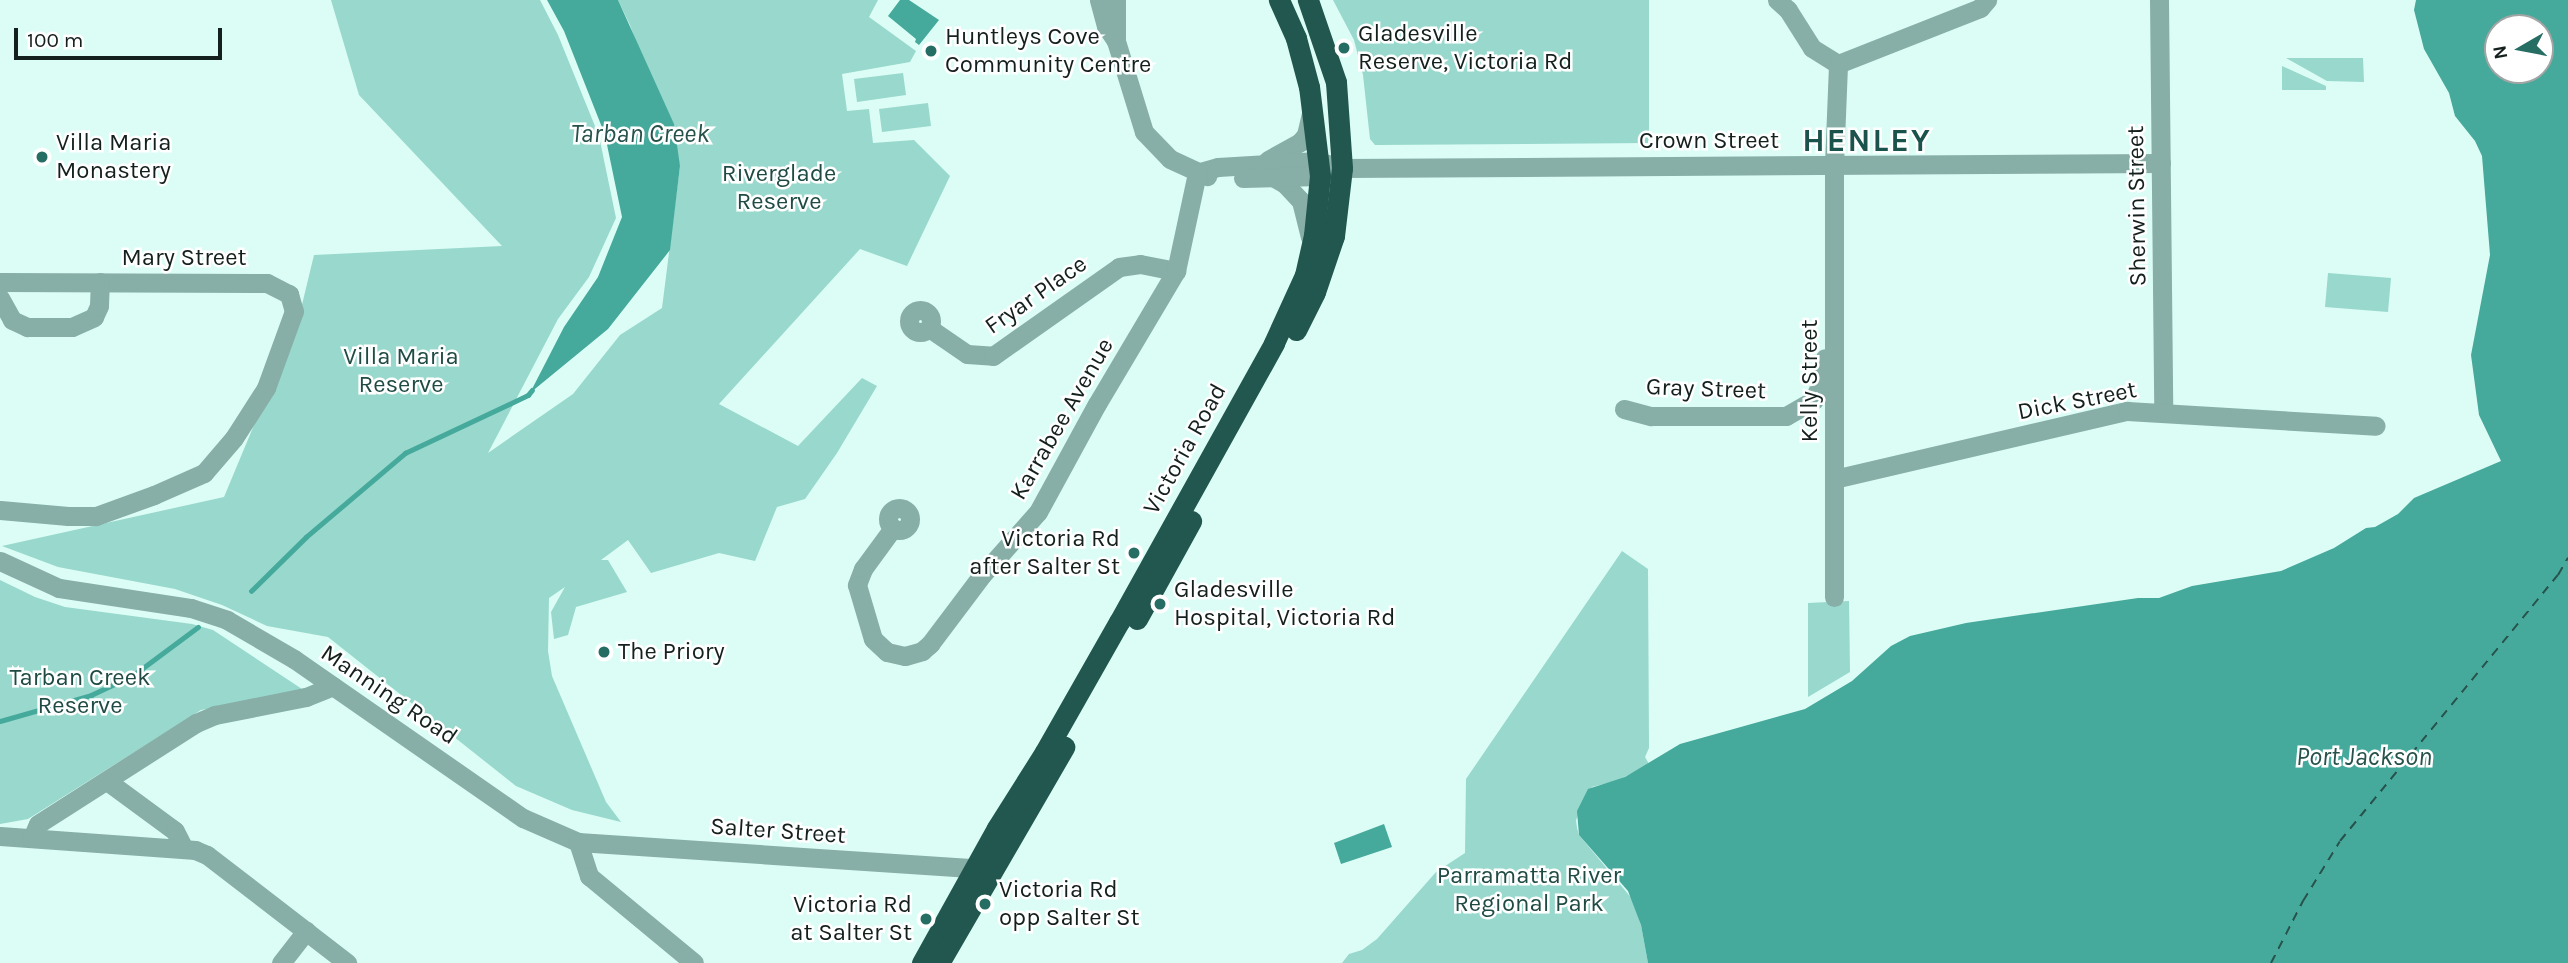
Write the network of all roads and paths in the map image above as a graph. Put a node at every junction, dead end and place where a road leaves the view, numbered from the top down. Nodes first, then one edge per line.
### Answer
1 (1099, 0) edge
2 (1116, 0) edge
3 (1279, 0) edge
4 (1308, 0) edge
5 (1777, 0) edge
6 (1987, 0) edge
7 (2159, 0) edge
8 (1116, 41) junction
9 (1838, 64) junction
10 (1308, 82) junction
11 (2161, 163) junction
12 (1834, 165) junction
13 (1342, 168) junction
14 (1319, 169) junction
15 (1265, 171) junction
16 (1197, 173) junction
17 (1311, 252) junction
18 (1176, 271) junction
19 (0, 282) edge
20 (100, 282) junction
21 (0, 298) edge
22 (1834, 309) junction
23 (929, 328) dead end
24 (1624, 409) dead end
25 (2163, 411) junction
26 (2376, 426) dead end
27 (1834, 479) junction
28 (0, 510) edge
29 (893, 528) dead end
30 (0, 561) edge
31 (1834, 597) dead end
32 (333, 686) junction
33 (107, 780) junction
34 (0, 836) edge
35 (32, 838) junction
36 (578, 842) junction
37 (183, 847) junction
38 (974, 868) junction
39 (306, 931) junction
40 (281, 963) edge
41 (347, 963) edge
42 (694, 963) edge
43 (922, 963) edge
44 (939, 963) edge

1 - 8 street
2 - 8 street
3 - 10 highway, Victoria Road
4 - 13 highway, Victoria Road
5 - 9 street
6 - 9 street
7 - 11 street, Sherwin Street
8 - 16 street, Crown Street
9 - 12 street, Kelly Street
10 - 14 highway, Victoria Road
10 - 15 street
11 - 12 street, Crown Street
11 - 25 street, Sherwin Street
12 - 13 street, Crown Street
12 - 22 street, Kelly Street
13 - 14 street, Crown Street
13 - 44 highway, Victoria Road
14 - 15 street, Crown Street
14 - 17 highway, Victoria Road
15 - 16 street, Crown Street
15 - 17 street
16 - 18 street, Karrabee Avenue
17 - 38 highway, Victoria Road
18 - 23 street, Fryar Place
18 - 29 street, Karrabee Avenue
19 - 20 street, Mary Street
20 - 21 street, Mary Street
20 - 28 street, Mary Street
22 - 24 street, Gray Street
22 - 27 street, Kelly Street
25 - 26 street, Dick Street
25 - 27 street, Dick Street
27 - 31 street, Kelly Street
30 - 32 street, Manning Road
32 - 33 street
32 - 36 street, Manning Road
33 - 35 street
33 - 37 street
34 - 35 street
35 - 37 street
36 - 38 street, Salter Street
36 - 42 street
37 - 39 street
38 - 43 highway, Victoria Road
39 - 40 street
39 - 41 street

